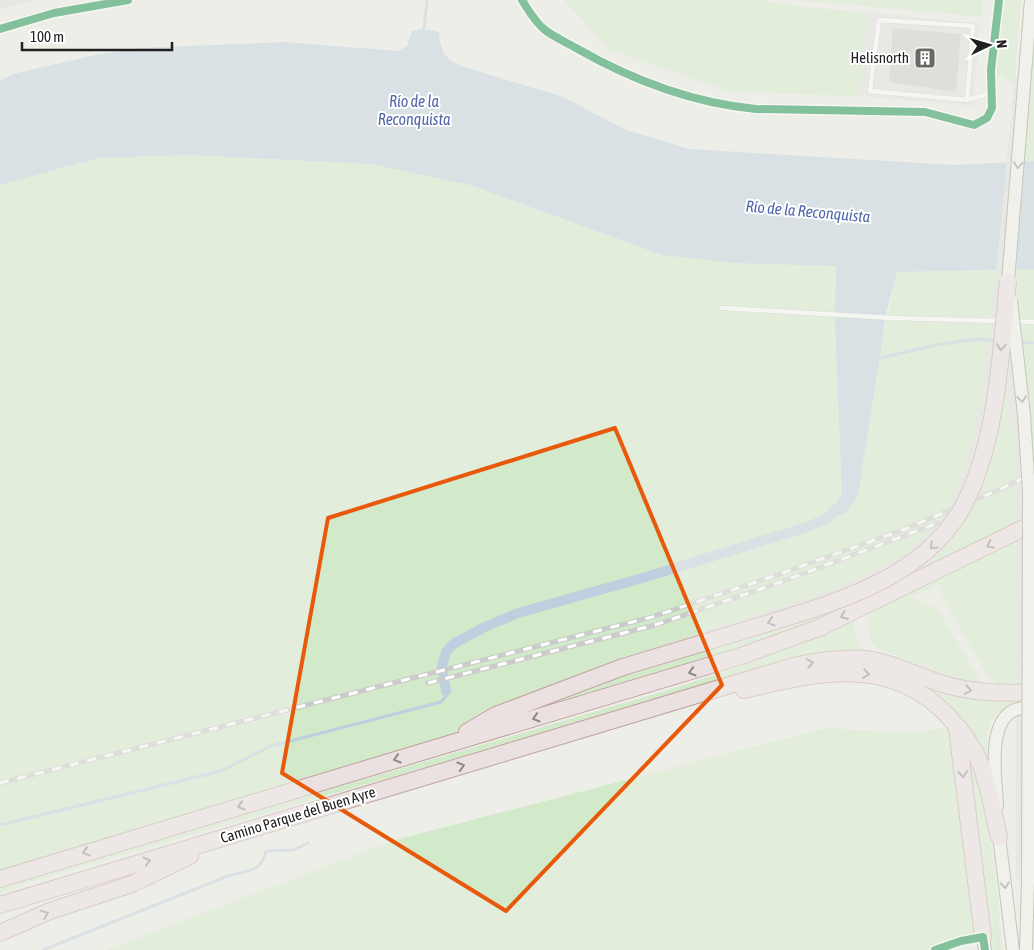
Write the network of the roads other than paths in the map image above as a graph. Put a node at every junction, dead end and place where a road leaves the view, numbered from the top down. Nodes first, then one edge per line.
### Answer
1 (128, 0) edge
2 (522, 0) edge
3 (999, 0) edge
4 (1031, 0) edge
5 (0, 29) edge
6 (852, 53) dead end
7 (874, 56) junction
8 (992, 93) junction
9 (967, 100) junction
10 (1008, 281) junction
11 (722, 308) dead end
12 (1034, 322) edge
13 (1034, 524) edge
14 (1034, 692) edge
15 (1034, 707) edge
16 (596, 726) junction
17 (957, 726) junction
18 (444, 745) junction
19 (246, 831) junction
20 (999, 837) junction
21 (33, 868) junction
22 (0, 874) edge
23 (0, 879) edge
24 (0, 905) edge
25 (5, 930) edge
26 (984, 943) edge
27 (935, 950) edge
28 (1013, 950) edge
29 (1026, 950) edge

1 - 5 street
2 - 8 street
3 - 8 street
4 -> 10 main road
6 - 7 lane
7 - 9 lane
7 - 9 lane
8 - 9 lane
10 -> 18 highway, bridge
10 -> 29 main road, bridge
11 - 12 lane
13 -> 18 highway
16 -> 14 highway
15 - 20 main road
16 -> 17 highway
19 -> 16 highway, Camino Parque del Buen Ayre
17 - 20 highway
17 -> 26 highway
18 -> 21 highway, Camino Parque del Buen Ayre
24 -> 19 highway, Camino Parque del Buen Ayre
25 -> 19 highway
20 -> 28 main road
21 - 22 highway
21 - 23 highway, Camino Parque del Buen Ayre
26 - 27 street

